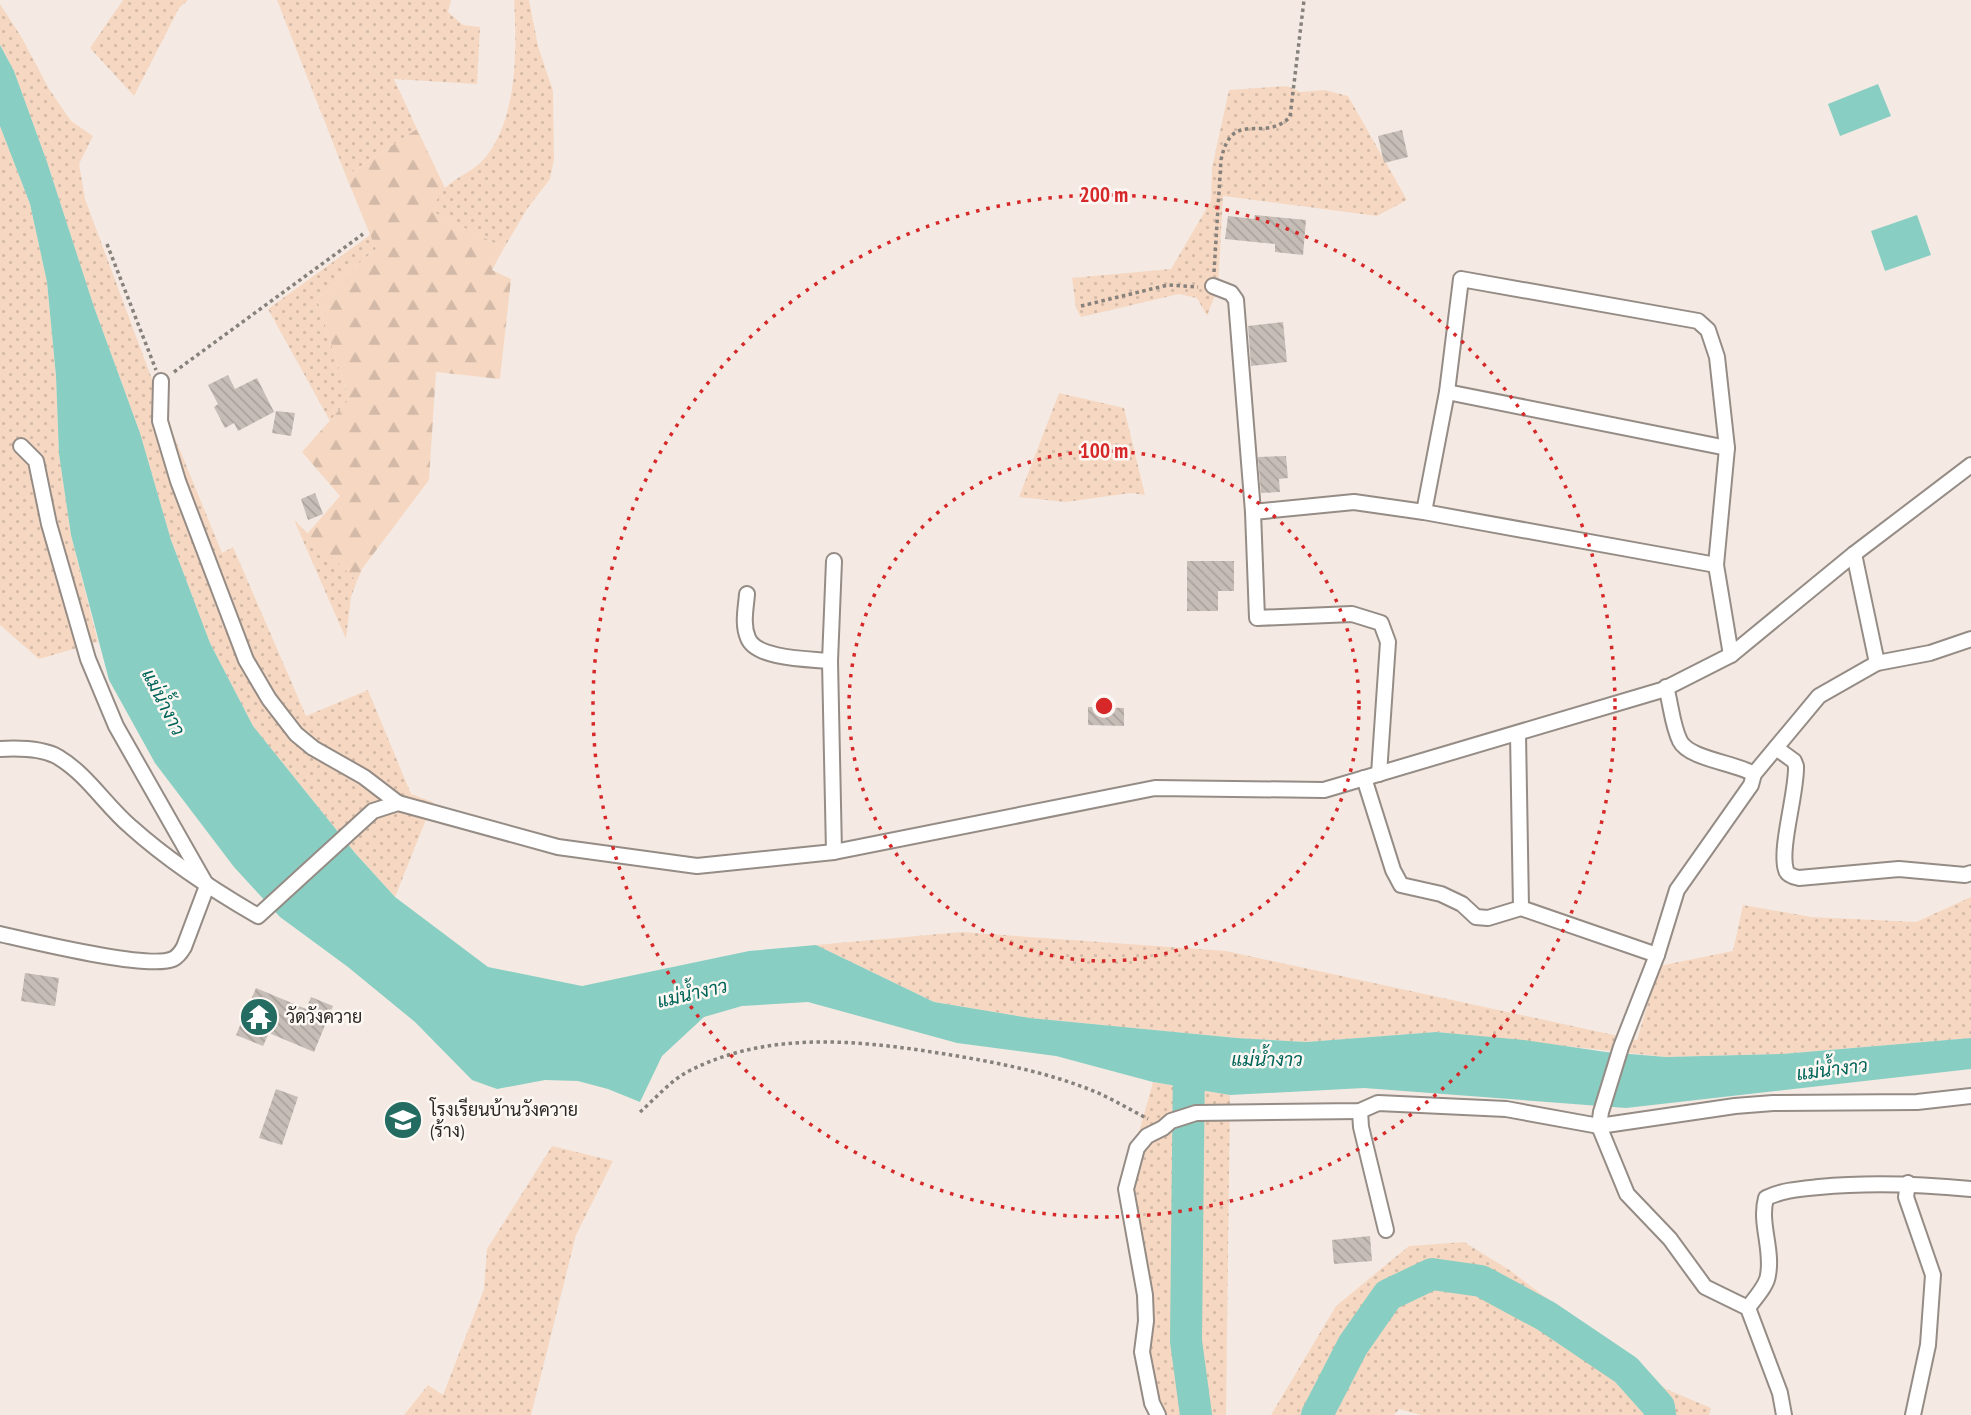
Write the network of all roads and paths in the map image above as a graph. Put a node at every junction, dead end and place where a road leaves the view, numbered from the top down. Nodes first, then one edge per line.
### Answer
1 (1304, 0) edge
2 (363, 234) dead end
3 (107, 244) dead end
4 (1213, 286) junction
5 (1081, 306) dead end
6 (161, 382) junction
7 (1447, 392) junction
8 (21, 446) dead end
9 (1727, 448) junction
10 (1971, 465) edge
11 (1253, 512) junction
12 (1424, 512) junction
13 (1854, 554) junction
14 (834, 561) dead end
15 (1716, 565) junction
16 (747, 594) dead end
17 (1971, 639) edge
18 (1731, 655) junction
19 (830, 661) junction
20 (1877, 663) junction
21 (1666, 687) junction
22 (1518, 734) junction
23 (1776, 748) junction
24 (0, 749) edge
25 (1379, 774) junction
26 (1754, 774) junction
27 (1364, 778) junction
28 (398, 803) junction
29 (834, 852) junction
30 (1971, 873) edge
31 (206, 886) junction
32 (1521, 908) junction
33 (0, 934) edge
34 (1657, 955) junction
35 (1971, 1096) edge
36 (1360, 1111) junction
37 (640, 1112) dead end
38 (1600, 1119) junction
39 (1163, 1128) junction
40 (1908, 1183) junction
41 (1971, 1189) edge
42 (1386, 1230) dead end
43 (1748, 1308) junction
44 (1158, 1415) edge
45 (1784, 1415) edge
46 (1913, 1415) edge

1 - 4 path
2 - 6 path
3 - 6 path
4 - 5 path
4 - 11 street
6 - 28 street
7 - 9 street
7 - 9 street
7 - 12 street
8 - 31 street
9 - 15 street
10 - 13 street
11 - 12 street
11 - 25 street
12 - 15 street
13 - 18 street
13 - 20 street
14 - 19 street
15 - 18 street
16 - 19 street
17 - 20 street
18 - 21 street
19 - 29 street
20 - 23 street
21 - 22 street
21 - 26 street
22 - 25 street
22 - 32 street
23 - 26 street
23 - 30 street
24 - 31 street
25 - 27 street
26 - 34 street
27 - 29 street
27 - 32 street
28 - 29 street
28 - 31 street
31 - 33 street
32 - 34 street
34 - 38 street
35 - 38 street
36 - 38 street
36 - 39 street
36 - 42 street
37 - 39 path
38 - 43 street
39 - 44 street
40 - 41 street
40 - 43 street
40 - 46 street
43 - 45 street

